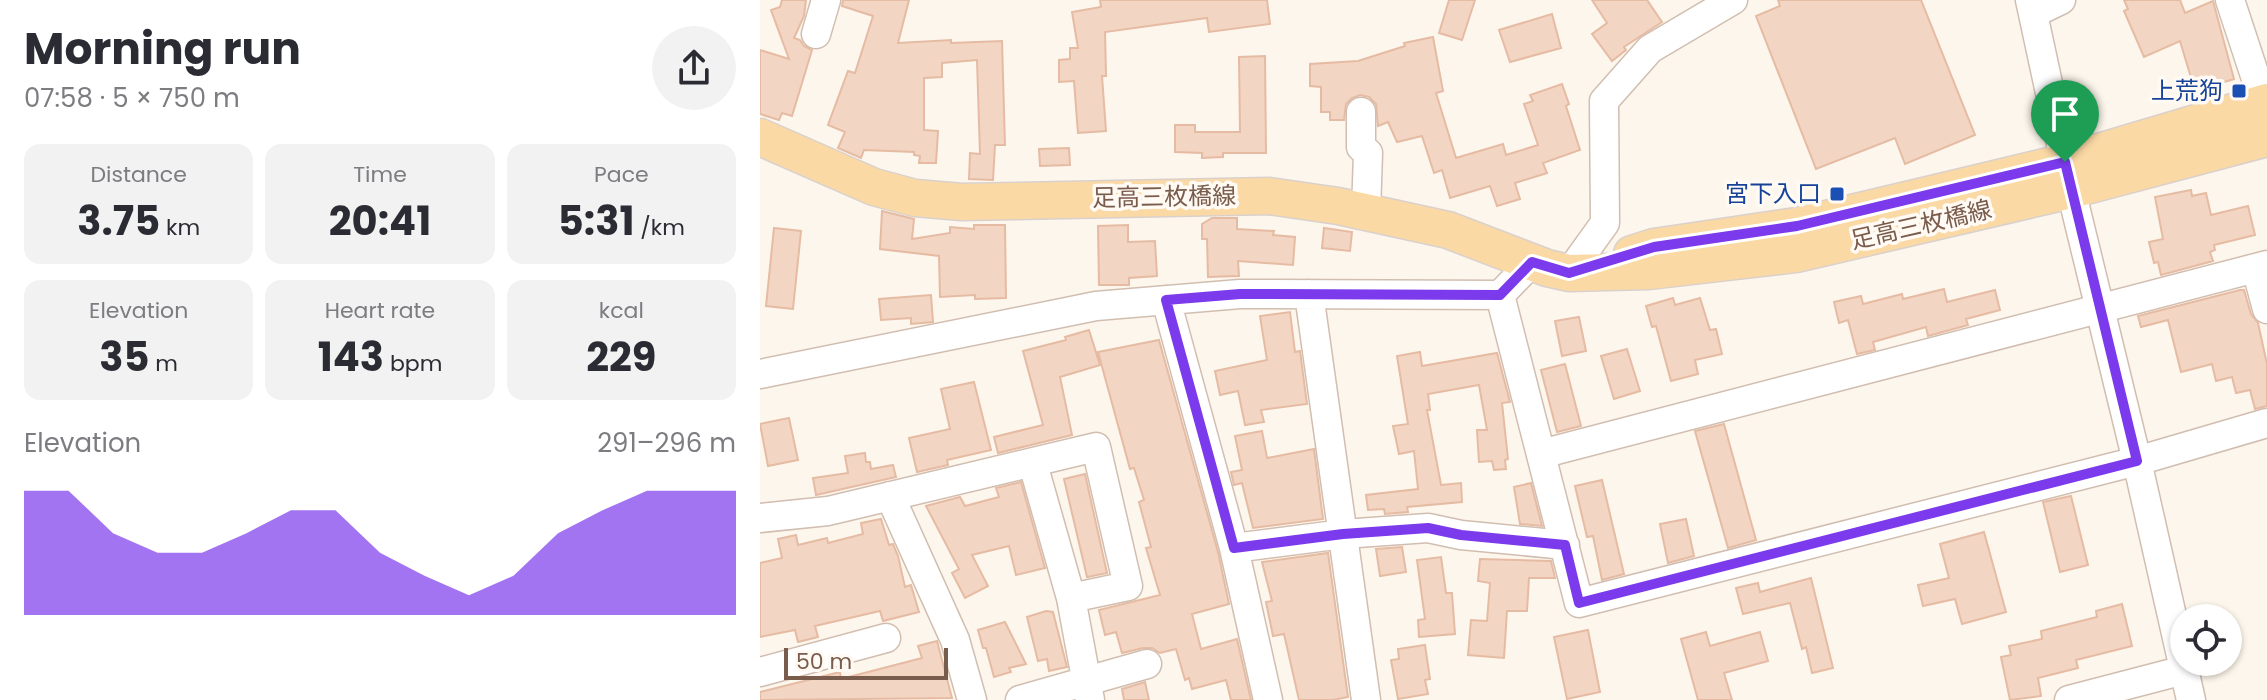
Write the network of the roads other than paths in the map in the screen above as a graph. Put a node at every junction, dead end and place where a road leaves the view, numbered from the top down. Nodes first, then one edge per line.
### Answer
1 (826, 0) edge
2 (1733, 0) edge
3 (2061, 0) edge
4 (2230, 0) edge
5 (2032, 6) edge
6 (816, 34) dead end
7 (2266, 102) edge
8 (1361, 112) dead end
9 (760, 137) edge
10 (2267, 138) edge
11 (2068, 176) junction
12 (1366, 212) junction
13 (1532, 262) junction
14 (2262, 266) edge
15 (1569, 273) junction
16 (1309, 294) junction
17 (1500, 295) junction
18 (1166, 300) junction
19 (2100, 308) junction
20 (2267, 309) edge
21 (760, 374) edge
22 (2267, 423) edge
23 (1541, 454) junction
24 (2137, 461) junction
25 (1033, 464) junction
26 (890, 496) junction
27 (760, 518) edge
28 (1343, 534) junction
29 (1565, 545) junction
30 (1234, 548) junction
31 (1071, 598) junction
32 (2170, 608) edge
33 (886, 638) dead end
34 (1147, 664) dead end
35 (760, 672) edge
36 (2170, 674) edge
37 (2185, 676) edge
38 (1088, 690) edge
39 (972, 700) edge
40 (1020, 700) edge
41 (1268, 700) edge
42 (1366, 700) edge
43 (2069, 700) edge
44 (2191, 700) edge

1 - 6 street
2 - 15 street
3 - 5 street
4 - 7 street
5 - 11 street
7 - 11 main road, 足高三枚橋線
8 - 12 street
9 - 12 main road, 足高三枚橋線
10 - 11 main road, 足高三枚橋線
11 - 15 main road, 足高三枚橋線
11 - 19 street
12 - 13 main road, 足高三枚橋線
13 - 15 main road, 足高三枚橋線
13 - 17 street
14 - 19 street
14 - 20 street
16 - 17 street
16 - 18 street
16 - 28 street
17 - 23 street
18 - 21 street
18 - 30 street
19 - 23 street
19 - 24 street
22 - 24 street
23 - 29 street
24 - 29 street
24 - 32 street
25 - 26 street
25 - 31 street
25 - 31 street
26 - 27 street
26 - 39 street
28 - 29 street
28 - 30 street
28 - 42 street
30 - 41 street
31 - 38 street
33 - 35 street
34 - 38 street
36 - 43 street
37 - 44 street
38 - 40 street

